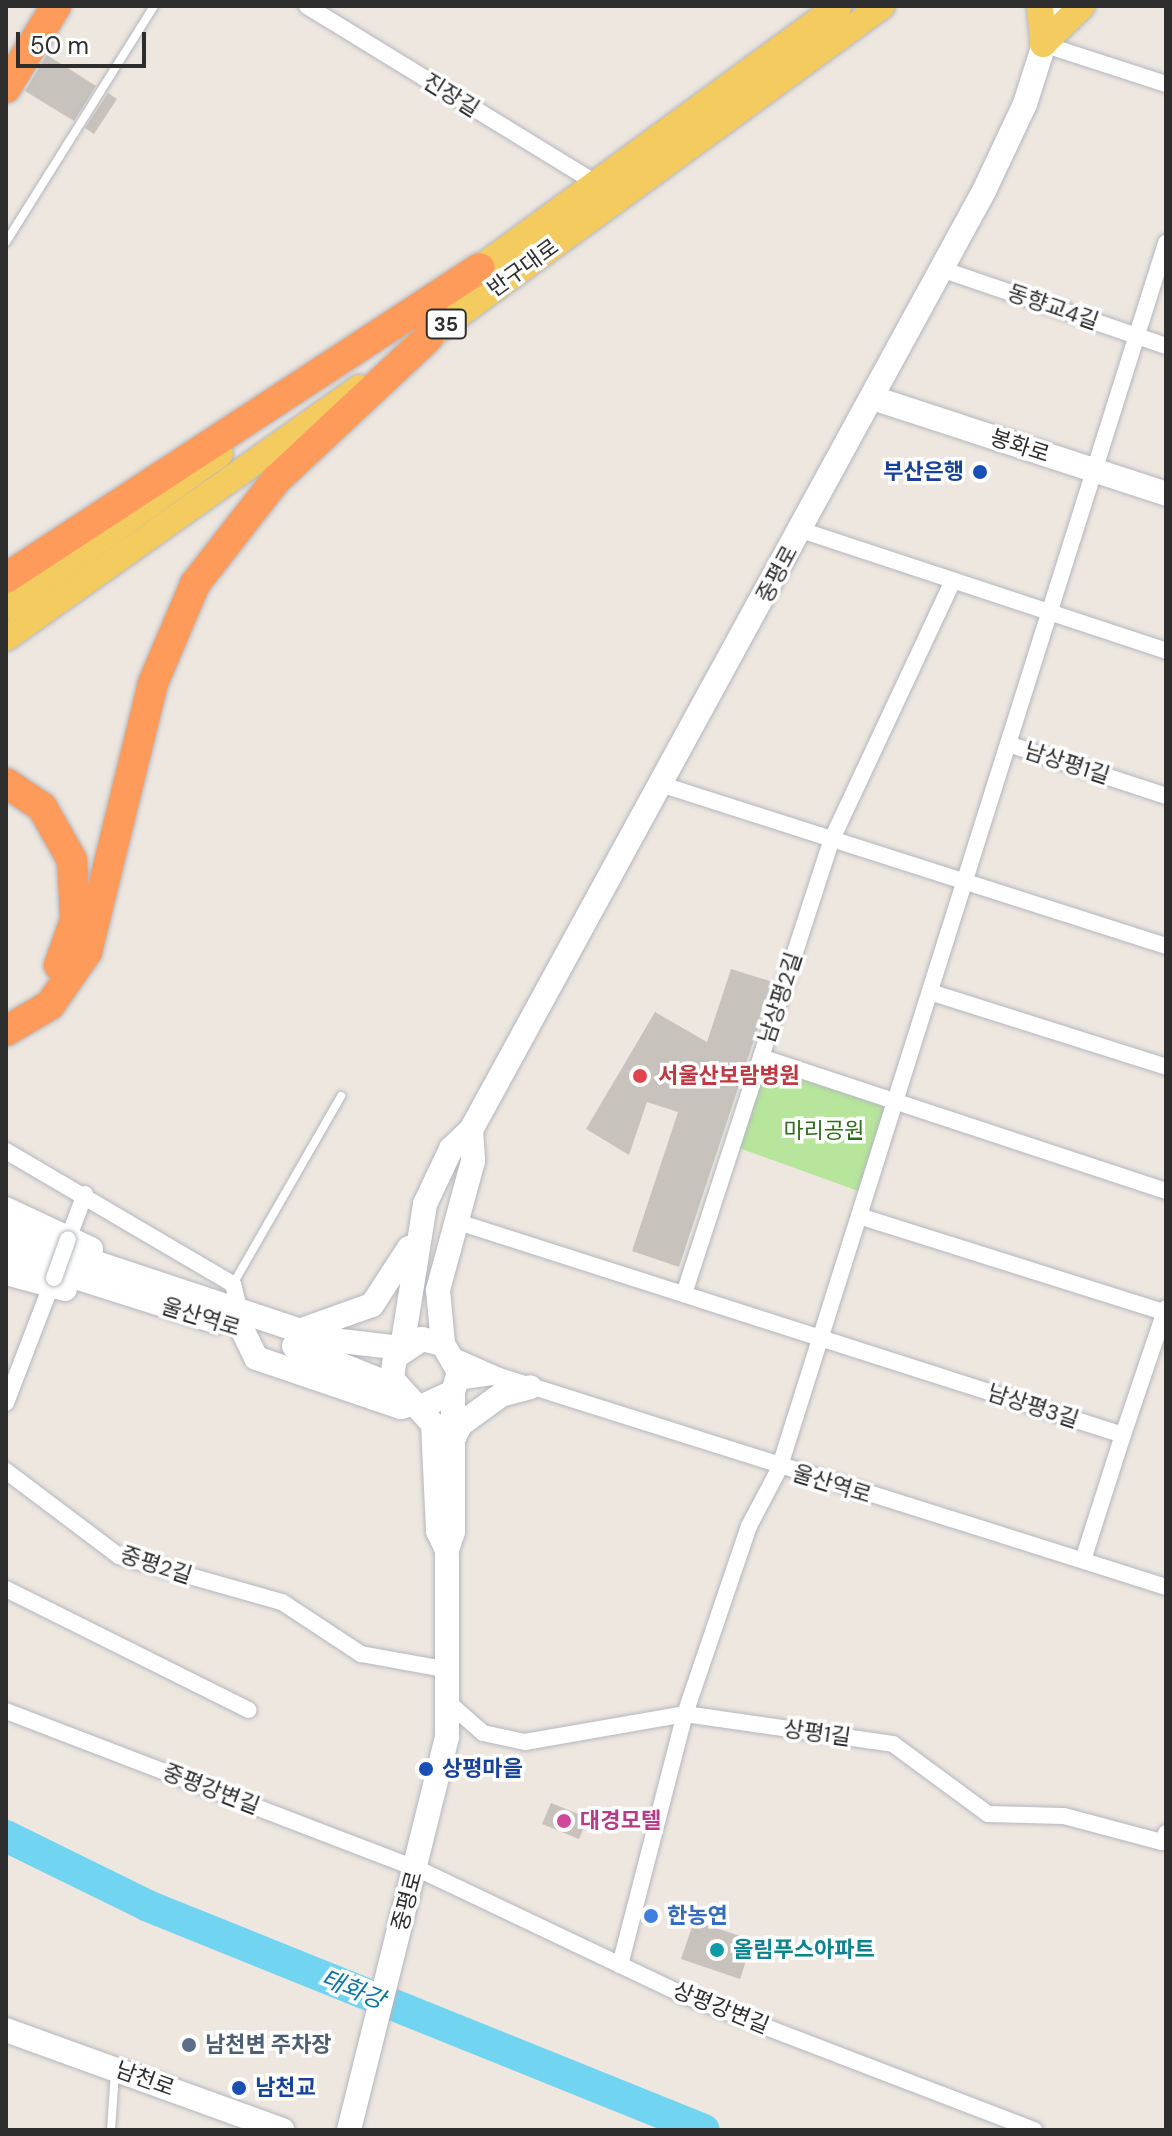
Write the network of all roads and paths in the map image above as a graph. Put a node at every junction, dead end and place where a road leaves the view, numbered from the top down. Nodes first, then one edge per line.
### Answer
1 (40, 6) edge
2 (56, 6) edge
3 (154, 6) edge
4 (307, 6) edge
5 (839, 6) edge
6 (882, 6) edge
7 (1040, 6) edge
8 (1056, 6) edge
9 (1082, 6) edge
10 (1043, 44) junction
11 (6, 62) edge
12 (1166, 84) edge
13 (6, 88) edge
14 (596, 183) junction
15 (6, 242) edge
16 (1166, 243) edge
17 (480, 268) junction
18 (941, 269) junction
19 (1137, 336) junction
20 (429, 337) junction
21 (1166, 346) edge
22 (873, 398) junction
23 (1095, 471) junction
24 (1166, 494) edge
25 (801, 530) junction
26 (6, 578) edge
27 (953, 581) junction
28 (6, 607) edge
29 (1050, 612) junction
30 (6, 638) edge
31 (1166, 651) edge
32 (1008, 744) junction
33 (6, 783) edge
34 (663, 785) junction
35 (1166, 796) edge
36 (832, 839) junction
37 (965, 882) junction
38 (1166, 946) edge
39 (930, 992) junction
40 (6, 1011) edge
41 (6, 1031) edge
42 (761, 1057) junction
43 (1166, 1067) edge
44 (341, 1096) dead end
45 (895, 1102) junction
46 (471, 1130) junction
47 (6, 1151) edge
48 (1166, 1191) edge
49 (85, 1194) junction
50 (6, 1209) edge
51 (859, 1216) junction
52 (455, 1221) junction
53 (417, 1231) junction
54 (6, 1233) edge
55 (69, 1238) junction
56 (6, 1255) edge
57 (6, 1273) edge
58 (52, 1282) junction
59 (233, 1284) junction
60 (149, 1293) junction
61 (684, 1294) junction
62 (1166, 1311) edge
63 (241, 1321) junction
64 (299, 1331) junction
65 (820, 1338) junction
66 (402, 1348) junction
67 (449, 1350) junction
68 (499, 1376) junction
69 (394, 1386) junction
70 (455, 1387) junction
71 (530, 1387) junction
72 (6, 1403) edge
73 (418, 1405) junction
74 (1123, 1435) junction
75 (452, 1441) junction
76 (779, 1469) junction
77 (6, 1471) edge
78 (447, 1550) junction
79 (1083, 1560) junction
80 (1166, 1587) edge
81 (6, 1589) edge
82 (449, 1670) junction
83 (449, 1703) junction
84 (249, 1710) dead end
85 (6, 1711) edge
86 (685, 1714) junction
87 (1166, 1833) edge
88 (413, 1878) junction
89 (620, 1965) junction
90 (6, 2030) edge
91 (115, 2067) junction
92 (351, 2125) edge
93 (111, 2130) edge
94 (283, 2130) edge
95 (1034, 2130) edge

1 - 11 highway
2 - 13 highway
3 - 15 lane
4 - 14 street, 진장길
5 - 14 main road, 반구대로 / 35
6 - 20 main road, 반구대로 / 35
7 - 10 main road
8 - 10 main road, 중평로
9 - 10 main road
10 - 12 street
10 - 18 main road, 중평로
14 - 17 main road, 반구대로 / 35
16 - 19 street, 남상평1길
17 - 26 highway
17 - 28 main road, 반구대로 / 35
18 - 19 street, 동향교4길
18 - 22 main road, 중평로
19 - 21 street, 동향교4길
19 - 23 street, 남상평1길
20 - 30 main road, 반구대로 / 35
20 - 41 highway
22 - 23 main road, 봉화로
22 - 25 main road, 중평로
23 - 24 main road, 봉화로
23 - 29 street, 남상평1길
25 - 27 street
25 - 34 main road, 중평로
27 - 29 street
27 - 36 street
29 - 31 street
29 - 32 street, 남상평1길
32 - 35 street, 남상평1길
32 - 37 street
33 - 40 highway
34 - 36 street
34 - 46 main road, 중평로
36 - 37 street
36 - 42 street, 남상평2길
37 - 38 street
37 - 39 street
39 - 43 street
39 - 45 street
42 - 45 street
42 - 61 street, 남상평2길
44 - 59 lane
45 - 48 street
45 - 51 street
46 - 52 main road
46 - 53 main road, 중평로
47 - 49 street, 울산역로
49 - 55 street
49 - 59 street, 울산역로
50 - 55 main road
51 - 62 street
51 - 65 street
52 - 61 street, 남상평3길
52 - 67 main road
53 - 64 main road
53 - 66 main road
54 - 60 main road, 울산역로
55 - 58 street, bridge
55 - 60 main road
56 - 60 main road, 울산역로
57 - 58 main road
58 - 60 main road
58 - 72 street
59 - 63 street, 울산역로
60 - 63 main road, 울산역로
61 - 65 street, 남상평3길
62 - 74 street
63 - 64 main road, 울산역로
63 - 69 main road, 울산역로
63 - 73 main road
64 - 66 main road, 울산역로
65 - 74 street, 남상평3길
65 - 76 street
66 - 67 main road
66 - 69 main road
67 - 68 street, 울산역로
67 - 70 main road
68 - 70 street
68 - 71 street, 울산역로
69 - 73 main road
70 - 73 main road
70 - 75 main road
71 - 75 main road
71 - 76 street, 울산역로
73 - 78 main road
74 - 79 street
75 - 78 main road
76 - 79 street, 울산역로
76 - 86 street
77 - 82 street, 중평2길
78 - 82 main road, 중평로
79 - 80 street, 울산역로
81 - 84 street
82 - 83 main road, 중평로
83 - 86 street, 상평1길
83 - 88 main road, 중평로
85 - 88 street, 중평강변길
86 - 87 street, 상평1길
86 - 89 street
88 - 89 street, 상평강변길
88 - 92 main road, 중평로
89 - 95 street, 상평강변길
90 - 91 main road, 남천로
91 - 93 lane
91 - 94 main road, 남천로

